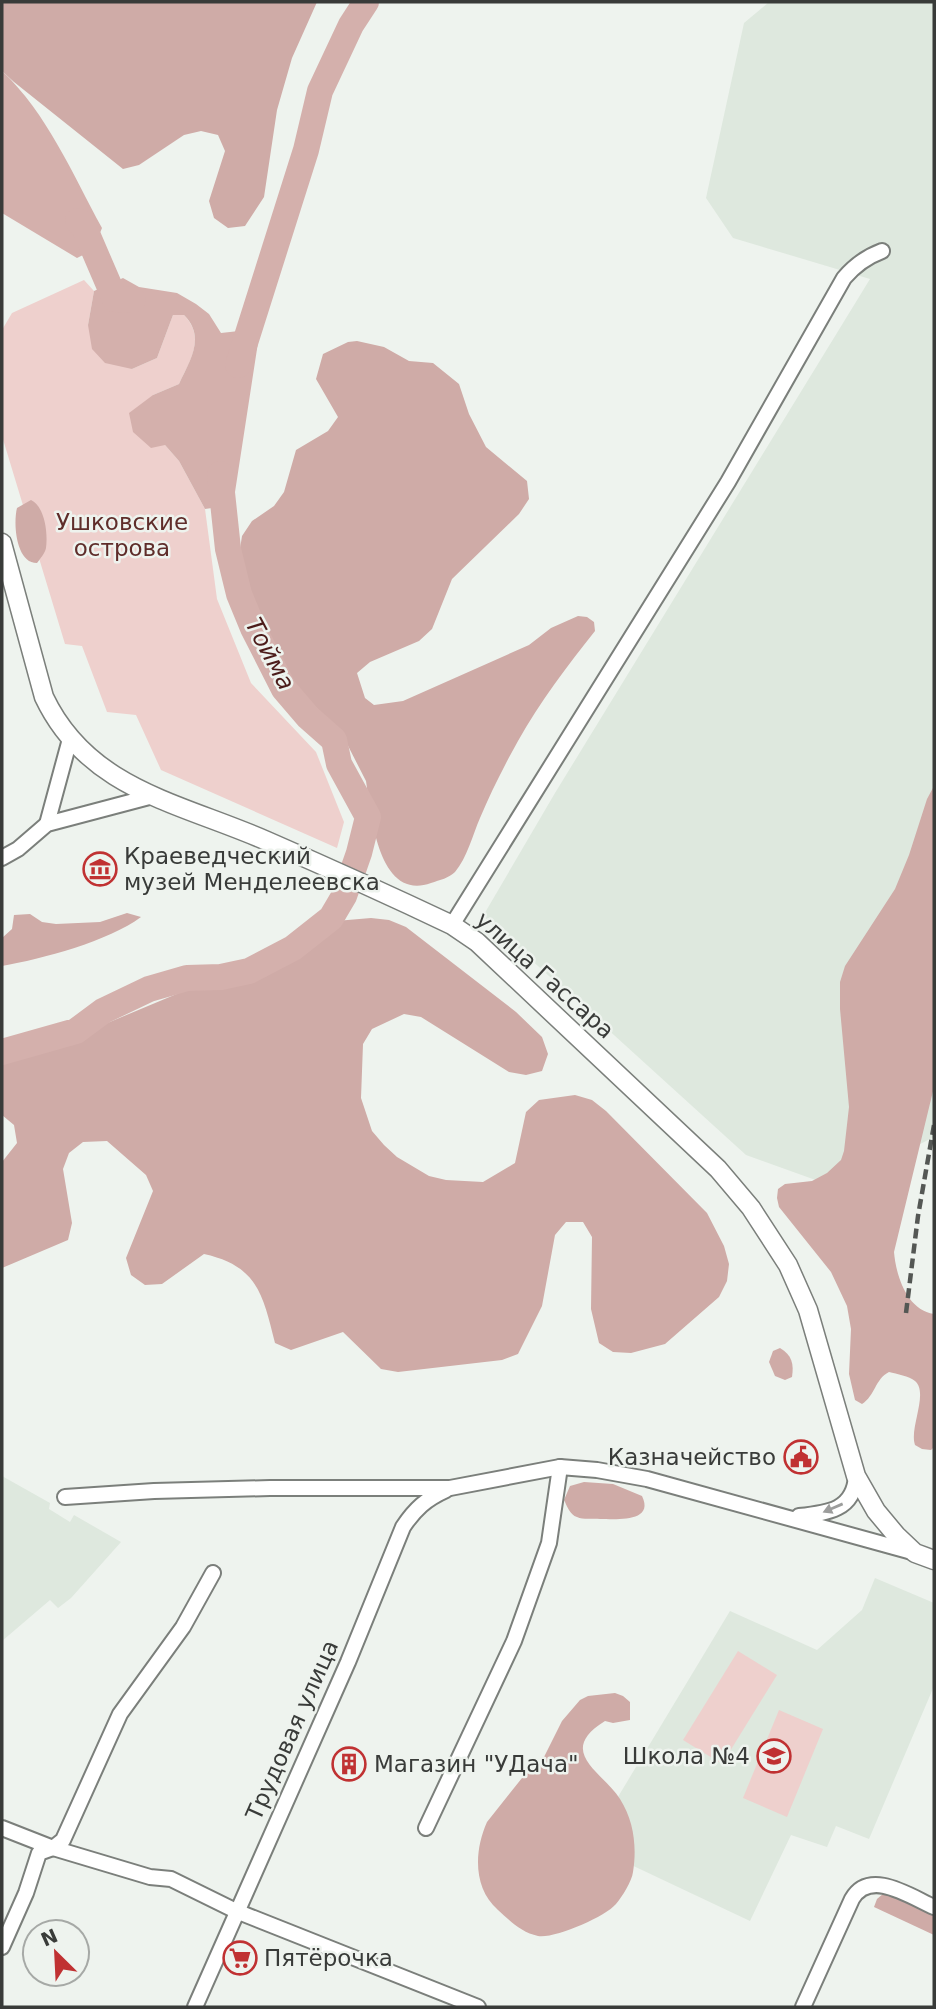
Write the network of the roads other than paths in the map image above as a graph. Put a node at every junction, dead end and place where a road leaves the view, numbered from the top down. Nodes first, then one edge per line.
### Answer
1 (882, 251) dead end
2 (2, 543) edge
3 (70, 739) junction
4 (153, 796) junction
5 (47, 824) junction
6 (2, 859) edge
7 (452, 925) junction
8 (560, 1467) junction
9 (856, 1476) junction
10 (450, 1488) junction
11 (65, 1497) dead end
12 (791, 1517) junction
13 (915, 1553) junction
14 (934, 1560) edge
15 (214, 1573) dead end
16 (2, 1828) edge
17 (426, 1828) dead end
18 (53, 1848) junction
19 (934, 1906) edge
20 (236, 1911) junction
21 (2, 1947) edge
22 (195, 2007) edge
23 (478, 2007) edge
24 (803, 2007) edge

1 - 7 street
2 - 3 main road, улица Гассара
3 - 4 main road, улица Гассара
3 - 5 street
4 - 5 street
4 - 7 main road, улица Гассара
5 - 6 street
7 - 9 main road, улица Гассара
8 - 10 street
8 - 12 street
8 - 17 street
9 -> 12 street
9 - 13 main road, улица Гассара
10 - 11 street
10 - 20 street, Трудовая улица
12 - 13 street
13 - 14 main road
15 - 18 street
16 - 18 street
18 - 20 street
18 - 21 street
19 - 24 street
20 - 22 street, Трудовая улица
20 - 23 street

